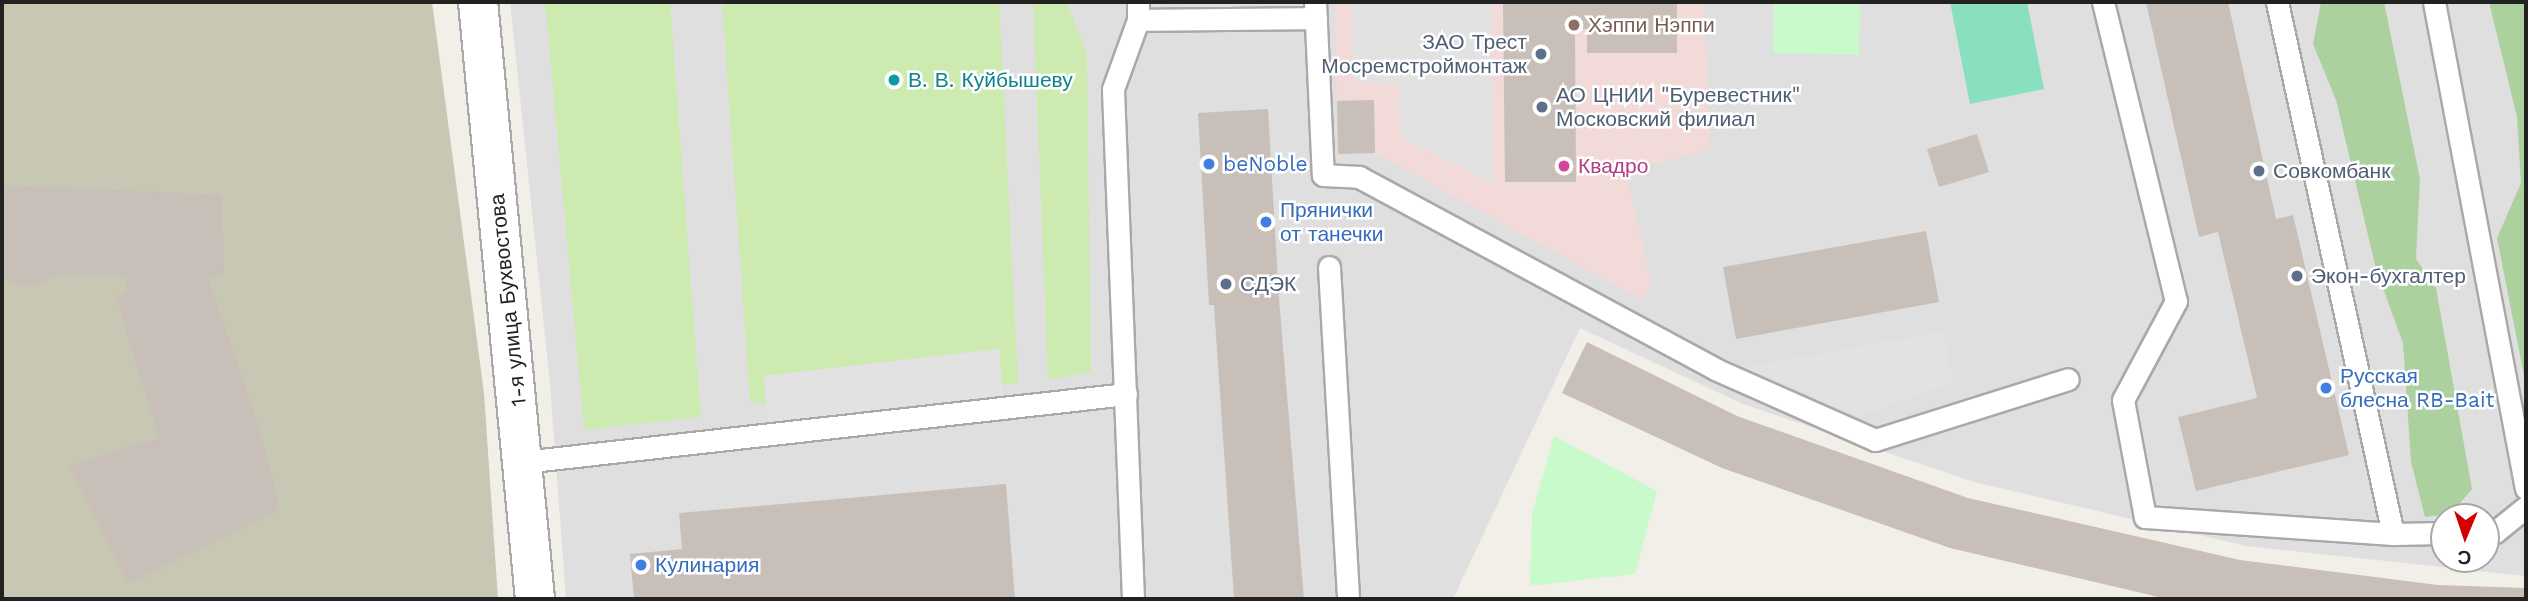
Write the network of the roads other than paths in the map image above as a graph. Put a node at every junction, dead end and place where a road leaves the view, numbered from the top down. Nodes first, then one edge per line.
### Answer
1 (478, 2) edge
2 (2103, 2) edge
3 (2277, 2) edge
4 (2434, 2) edge
5 (1315, 10) edge
6 (1138, 11) edge
7 (1329, 267) dead end
8 (2068, 379) dead end
9 (1126, 394) junction
10 (523, 462) junction
11 (2526, 488) edge
12 (2526, 508) edge
13 (2500, 528) edge
14 (2430, 533) edge
15 (2393, 534) junction
16 (535, 599) edge
17 (1133, 599) edge
18 (1348, 599) edge

1 - 10 street, 1-я улица Бухвостова
2 - 15 lane
3 - 15 lane
4 - 11 lane
5 - 6 lane
5 - 8 lane
6 - 9 lane
7 - 18 lane
9 - 10 lane
9 - 17 lane
10 - 16 street, 1-я улица Бухвостова
12 - 13 lane
14 - 15 lane

